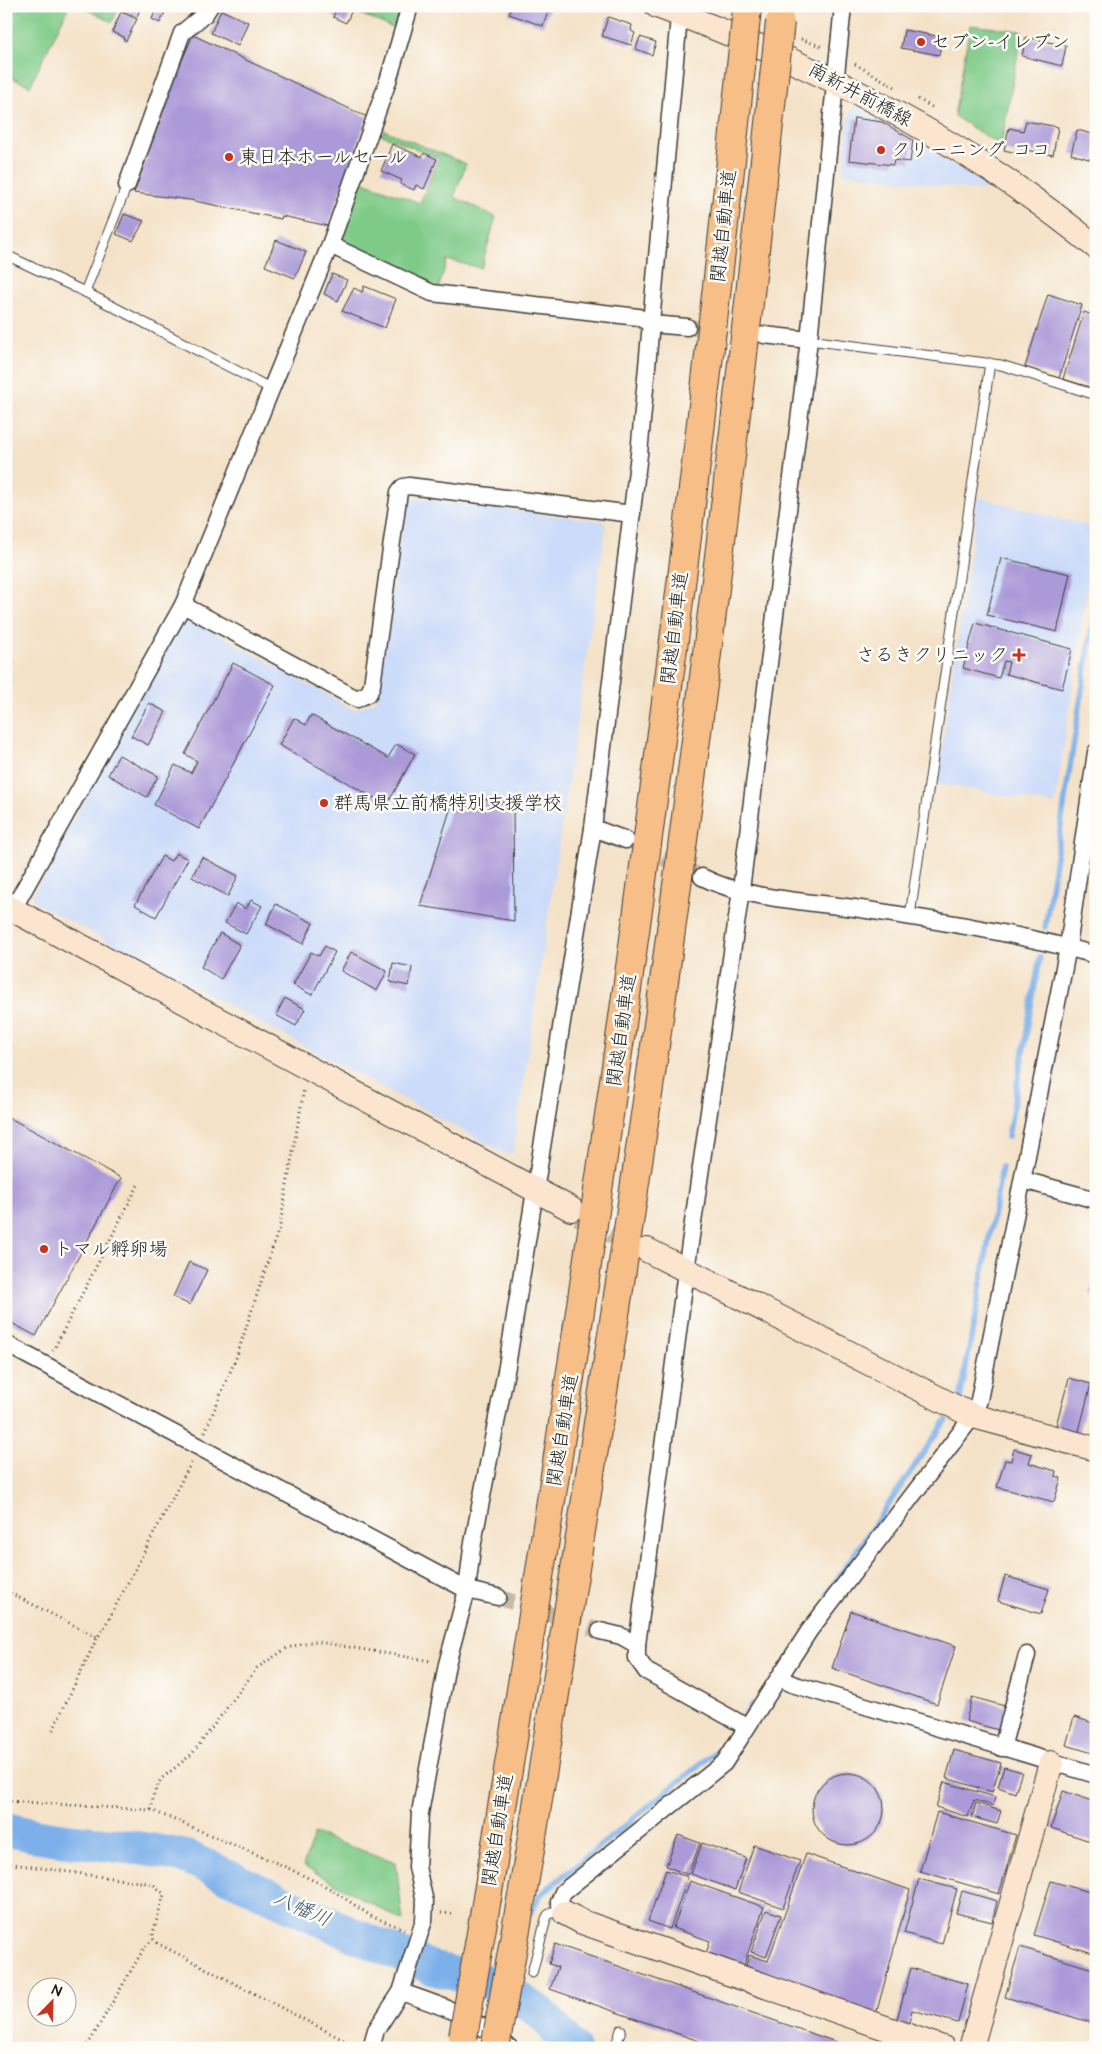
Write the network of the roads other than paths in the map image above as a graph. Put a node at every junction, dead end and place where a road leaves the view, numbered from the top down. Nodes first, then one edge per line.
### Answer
1 (210, 6) edge
2 (410, 6) edge
3 (657, 6) edge
4 (843, 6) edge
5 (747, 7) edge
6 (680, 10) edge
7 (781, 14) edge
8 (835, 81) junction
9 (127, 185) joint
10 (330, 245) junction
11 (1096, 247) edge
12 (6, 255) edge
13 (85, 292) junction
14 (651, 324) junction
15 (687, 328) tunnel mouth
16 (764, 335) tunnel mouth
17 (809, 340) junction
18 (990, 363) junction
19 (270, 388) junction
20 (1096, 395) edge
21 (632, 514) junction
22 (182, 605) junction
23 (1096, 752) edge
24 (593, 828) junction
25 (626, 840) tunnel mouth
26 (702, 877) tunnel mouth
27 (741, 890) junction
28 (10, 907) edge
29 (910, 916) junction
30 (1068, 947) junction
31 (1096, 955) edge
32 (1023, 1180) junction
33 (536, 1191) junction
34 (1096, 1200) edge
35 (571, 1209) tunnel mouth
36 (647, 1250) tunnel mouth
37 (686, 1271) junction
38 (6, 1344) edge
39 (973, 1416) junction
40 (1096, 1448) edge
41 (467, 1590) junction
42 (498, 1597) tunnel mouth
43 (600, 1630) tunnel mouth
44 (637, 1645) junction
45 (1028, 1655) dead end
46 (779, 1678) junction
47 (747, 1727) junction
48 (1002, 1748) junction
49 (1052, 1762) junction
50 (1096, 1775) edge
51 (562, 1910) junction
52 (532, 1973) dead end
53 (403, 1987) junction
54 (621, 2030) dead end
55 (462, 2042) edge
56 (371, 2048) edge
57 (495, 2048) edge
58 (510, 2048) edge
59 (615, 2048) edge
60 (942, 2048) edge
61 (971, 2048) edge

1 - 9 street
2 - 10 street
3 - 6 street, 南新井前橋線
4 - 8 street
5 - 55 highway, 関越自動車道, bridge
6 - 8 street, 南新井前橋線
6 - 14 street
7 - 57 highway, 関越自動車道, bridge
8 - 11 street, 南新井前橋線
8 - 17 street
9 - 13 lane
10 - 14 street
10 - 19 street
12 - 13 lane
13 - 19 lane
14 - 15 street
14 - 21 street
16 - 17 street
17 - 18 lane
17 - 27 street
18 - 20 lane
18 - 29 lane
19 - 22 street
21 - 22 street
21 - 24 street
22 - 28 street
23 - 30 street
24 - 25 street
24 - 33 street
26 - 27 street
27 - 29 street
27 - 37 street
28 - 33 street
29 - 30 street
30 - 31 street
30 - 32 street
32 - 34 street
32 - 39 street
33 - 35 street
33 - 41 street
36 - 37 street
37 - 39 street
37 - 44 street
38 - 41 street
39 - 40 street
39 - 46 street
41 - 42 street
41 - 53 street
43 - 44 street
44 - 47 street
45 - 48 street
46 - 47 street
46 - 48 street
47 - 51 street
48 - 49 street
49 - 50 street
49 - 61 street
51 - 52 lane
51 - 60 street
53 - 56 street
53 - 58 street
54 - 59 lane

